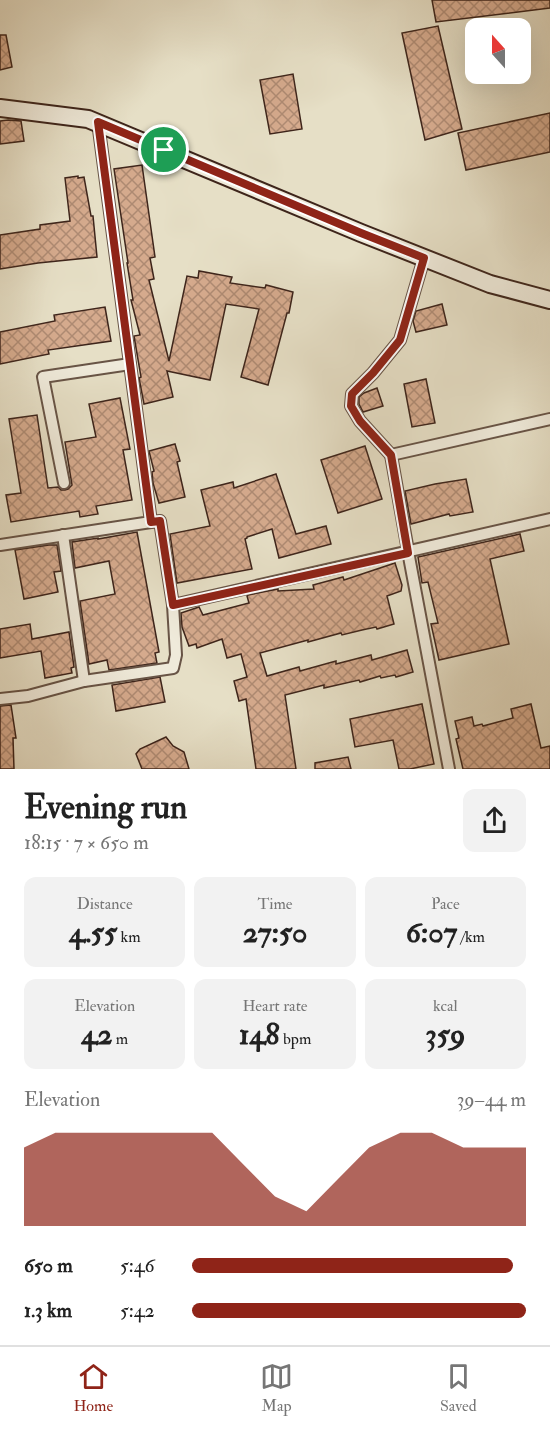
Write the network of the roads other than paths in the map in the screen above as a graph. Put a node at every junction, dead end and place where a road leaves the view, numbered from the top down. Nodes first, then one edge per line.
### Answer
1 (0, 108) edge
2 (98, 122) junction
3 (424, 258) junction
4 (550, 300) edge
5 (130, 364) junction
6 (550, 419) edge
7 (391, 455) junction
8 (64, 483) dead end
9 (550, 519) edge
10 (151, 522) junction
11 (63, 535) junction
12 (0, 545) edge
13 (408, 553) junction
14 (173, 605) junction
15 (84, 681) junction
16 (0, 699) edge
17 (450, 769) edge

1 - 2 street
2 - 3 street
2 - 5 street
3 - 4 street
3 - 7 street
5 - 8 street
5 - 10 street
6 - 7 street
7 - 13 street
9 - 13 street
10 - 11 street
10 - 14 street
11 - 12 street
11 - 15 street
13 - 14 street
13 - 17 street
14 - 15 street
15 - 16 street

